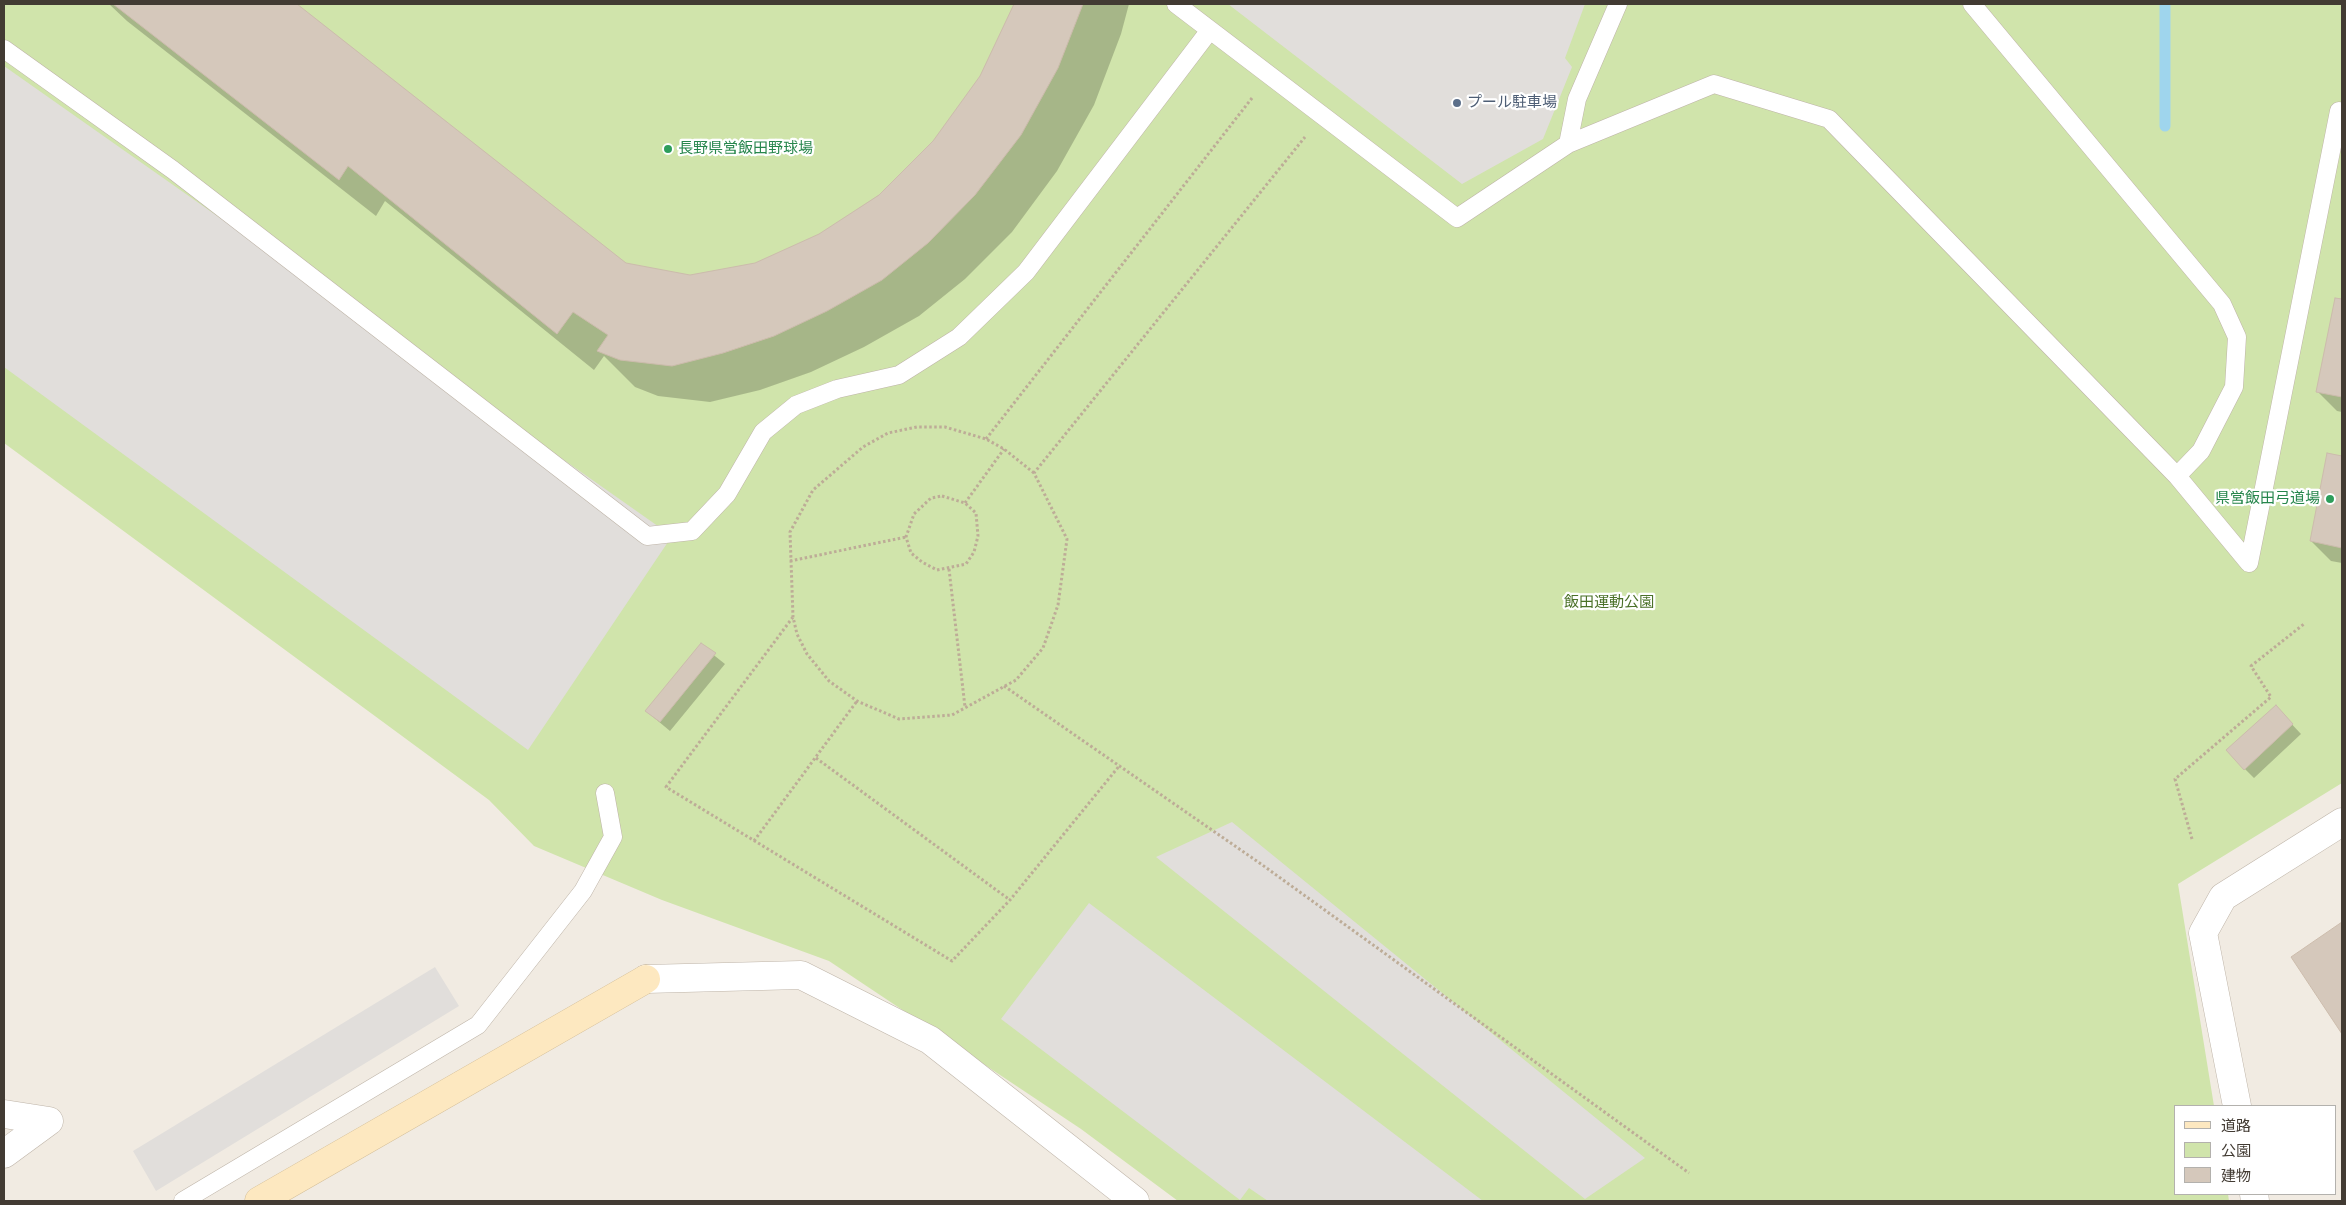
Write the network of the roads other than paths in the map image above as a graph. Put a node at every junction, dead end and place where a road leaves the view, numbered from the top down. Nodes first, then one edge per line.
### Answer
1 (1176, 4) edge
2 (1618, 4) edge
3 (1972, 4) edge
4 (1210, 30) junction
5 (4, 49) edge
6 (2342, 112) edge
7 (1568, 144) junction
8 (2177, 476) junction
9 (605, 793) dead end
10 (2342, 822) edge
11 (2237, 1105) edge
12 (4, 1114) edge
13 (4, 1154) edge
14 (183, 1201) edge
15 (260, 1201) edge
16 (1135, 1201) edge

1 - 4 lane
2 - 7 lane
3 - 8 lane
4 - 5 lane
4 - 7 lane
6 - 8 lane
7 - 8 lane
9 - 14 lane
10 - 11 street
12 - 13 street
15 - 16 street

